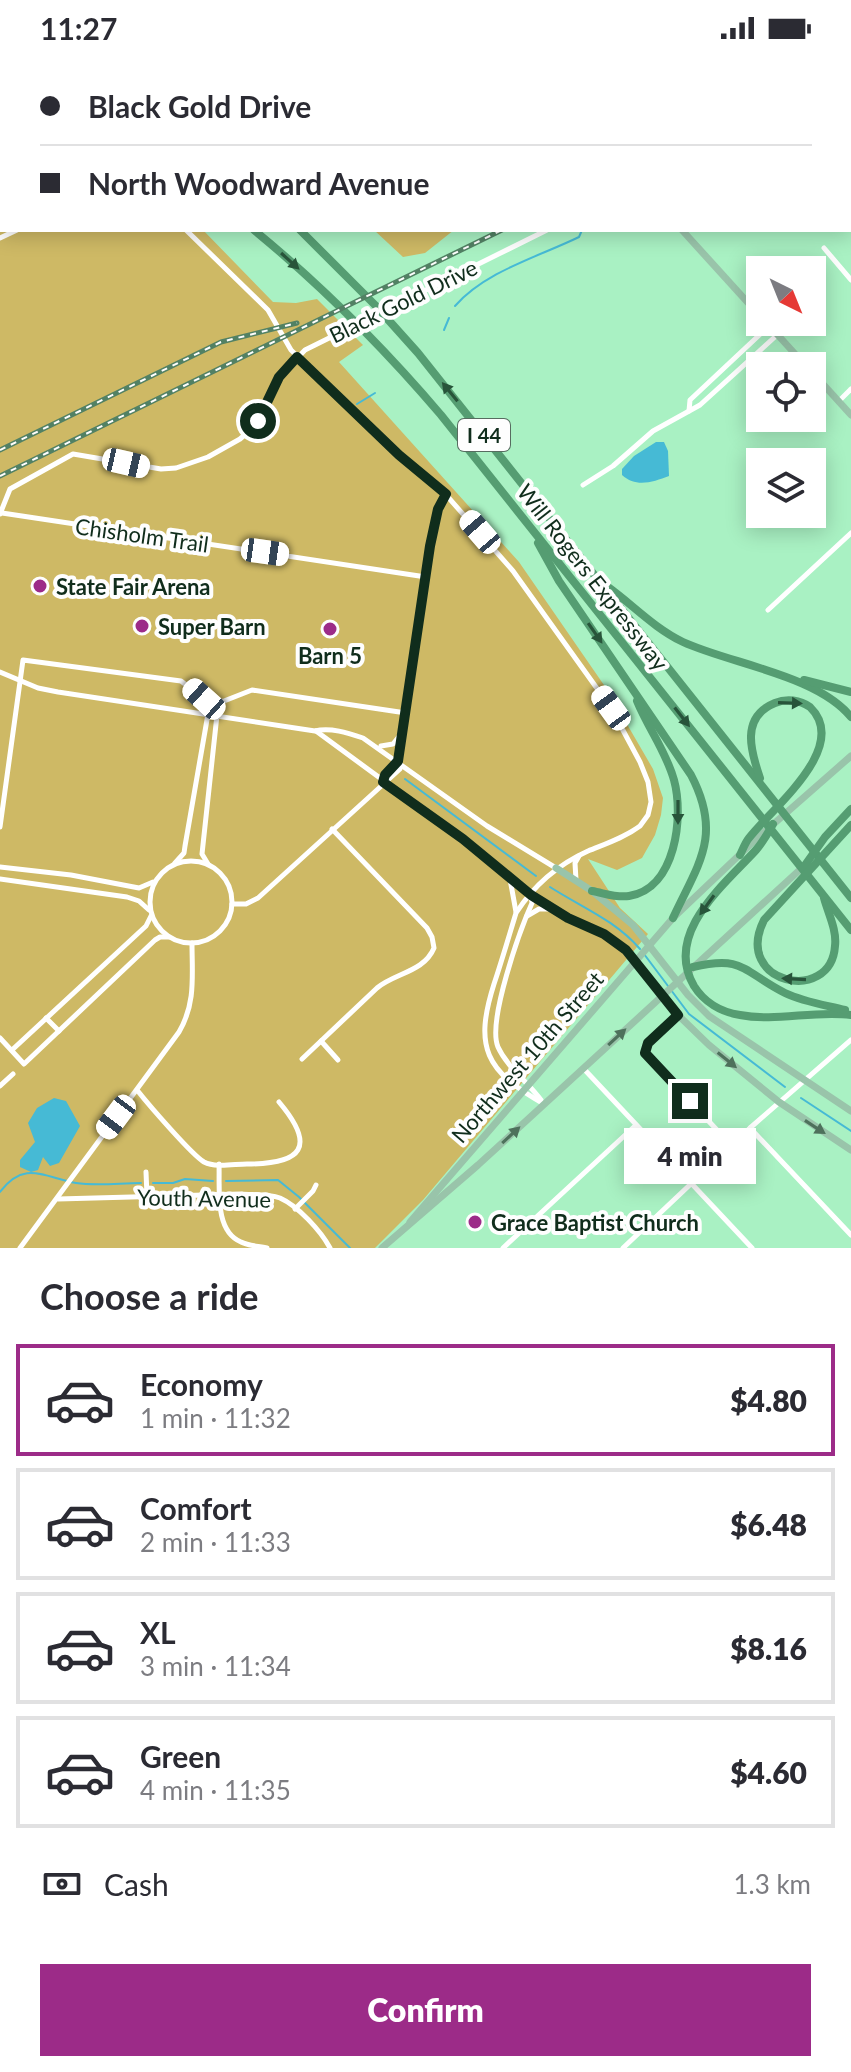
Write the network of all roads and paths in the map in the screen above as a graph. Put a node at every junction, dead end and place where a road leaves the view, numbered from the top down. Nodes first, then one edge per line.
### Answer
1 (188, 232) edge
2 (256, 232) edge
3 (302, 232) edge
4 (543, 232) edge
5 (684, 232) edge
6 (824, 248) dead end
7 (851, 280) edge
8 (746, 301) edge
9 (756, 336) edge
10 (777, 336) edge
11 (779, 336) edge
12 (793, 352) edge
13 (737, 356) junction
14 (297, 357) junction
15 (745, 364) junction
16 (712, 380) junction
17 (720, 387) junction
18 (826, 387) edge
19 (851, 389) edge
20 (839, 401) junction
21 (689, 411) junction
22 (851, 415) edge
23 (583, 485) dead end
24 (446, 494) junction
25 (1, 514) edge
26 (529, 524) junction
27 (851, 533) edge
28 (426, 577) junction
29 (599, 580) junction
30 (768, 610) dead end
31 (749, 665) junction
32 (0, 672) edge
33 (21, 680) junction
34 (630, 686) junction
35 (851, 692) edge
36 (406, 713) junction
37 (208, 714) junction
38 (217, 715) junction
39 (851, 717) edge
40 (404, 730) junction
41 (315, 731) junction
42 (374, 744) junction
43 (851, 756) edge
44 (398, 761) junction
45 (383, 782) junction
46 (763, 787) junction
47 (800, 794) junction
48 (851, 809) edge
49 (774, 824) joint
50 (851, 824) edge
51 (0, 827) edge
52 (332, 829) junction
53 (754, 842) junction
54 (829, 842) junction
55 (740, 855) joint
56 (579, 856) junction
57 (171, 866) junction
58 (0, 867) edge
59 (212, 867) junction
60 (556, 868) junction
61 (803, 868) joint
62 (510, 878) junction
63 (0, 879) edge
64 (156, 879) junction
65 (576, 881) junction
66 (790, 885) junction
67 (592, 891) junction
68 (822, 893) junction
69 (531, 895) junction
70 (851, 898) edge
71 (232, 904) junction
72 (552, 909) junction
73 (151, 913) junction
74 (516, 913) junction
75 (527, 916) junction
76 (673, 918) junction
77 (851, 930) edge
78 (170, 937) junction
79 (192, 943) junction
80 (699, 964) junction
81 (851, 1013) edge
82 (678, 1015) junction
83 (46, 1018) junction
84 (59, 1031) junction
85 (0, 1038) edge
86 (851, 1040) edge
87 (321, 1041) junction
88 (11, 1050) junction
89 (302, 1059) dead end
90 (338, 1060) dead end
91 (583, 1068) junction
92 (13, 1074) dead end
93 (806, 1082) junction
94 (529, 1083) junction
95 (0, 1086) edge
96 (137, 1090) junction
97 (521, 1091) junction
98 (279, 1102) dead end
99 (779, 1102) junction
100 (544, 1104) junction
101 (851, 1111) edge
102 (636, 1125) junction
103 (750, 1128) junction
104 (731, 1145) junction
105 (851, 1150) edge
106 (219, 1164) junction
107 (146, 1172) dead end
108 (691, 1183) junction
109 (316, 1185) dead end
110 (220, 1195) junction
111 (147, 1196) junction
112 (57, 1199) junction
113 (297, 1207) junction
114 (410, 1222) junction
115 (851, 1235) edge
116 (20, 1248) edge
117 (267, 1248) edge
118 (330, 1248) edge
119 (382, 1248) edge
120 (503, 1248) edge
121 (623, 1248) edge
122 (752, 1248) edge

1 - 14 street
2 -> 26 highway, Will Rogers Expressway / I 44
29 -> 3 highway, Will Rogers Expressway / I 44
4 - 14 street, Black Gold Drive
5 - 8 main road
6 - 7 street
9 - 13 street
10 - 15 street
11 - 12 main road
13 - 15 street
13 - 16 street
14 - 24 street
14 - 25 street, Black Gold Drive
15 - 17 street
16 - 17 street
16 - 21 street
17 - 21 street
18 - 20 main road
19 - 20 street
20 - 22 main road
21 - 23 street
24 - 28 street
24 - 56 street
25 - 28 street, Chisholm Trail
26 -> 34 highway
26 -> 68 highway, Will Rogers Expressway / I 44
27 - 30 street
28 - 36 street
29 - 31 highway
29 - 46 highway, Will Rogers Expressway / I 44
31 - 35 highway
31 - 39 highway
32 - 33 street
33 - 36 street
33 - 37 street
33 - 51 street
34 -> 67 highway
34 - 76 highway
36 - 40 street
37 - 38 street
37 - 57 street
38 - 41 street
38 - 59 street
40 - 42 street
40 - 44 street
41 - 42 street
41 - 45 street
42 - 44 street
43 - 47 main road
44 - 45 street
44 - 60 street
45 - 52 street
45 - 62 street
46 -> 47 highway
46 - 70 highway, Will Rogers Expressway / I 44
47 - 49 main road
47 - 53 highway
48 - 54 highway
49 - 53 highway
50 - 54 highway
52 - 71 street
52 - 87 street
53 - 55 highway
53 -> 81 highway
54 - 61 highway
54 - 66 highway
55 - 76 main road, Northwest 10th Street
56 - 60 street
56 - 65 street
57 - 59 street
57 - 64 street
58 - 64 street
59 - 71 street
60 - 65 main road
60 - 69 street
61 - 66 main road, Northwest 10th Street
62 - 69 street
62 - 74 street
63 - 73 street
64 - 73 street
65 - 67 main road
68 -> 66 highway
66 - 80 main road, Northwest 10th Street
67 - 93 main road
68 - 77 highway, Will Rogers Expressway / I 44
69 - 72 main road
69 - 74 street
69 - 75 street
71 - 79 street
72 - 75 street
72 - 82 main road
73 - 78 street
73 - 83 street
74 - 97 street
75 - 94 street
76 - 94 main road, Northwest 10th Street
78 - 79 street
78 - 84 street
79 - 96 street
80 - 81 highway
91 -> 80 main road, Northwest 10th Street
82 -> 99 main road
82 - 104 street
83 - 84 street
83 - 88 street
84 - 88 street
85 - 88 street
86 - 93 street
87 - 89 street
87 - 90 street
91 - 100 main road, Northwest 10th Street
91 - 102 street
92 - 95 street
93 - 99 street
93 - 101 main road
94 - 97 main road, Northwest 10th Street
94 - 100 street
96 - 106 street
96 - 112 street
97 - 100 street
97 - 114 main road, Northwest 10th Street
98 - 106 street
99 - 103 street
99 -> 105 main road
114 -> 100 main road, Northwest 10th Street
102 - 108 street
102 - 120 street
103 - 104 street
103 - 115 street
104 - 108 street
106 - 110 street
107 - 111 street
108 - 121 street
108 - 122 street
109 - 113 street
110 - 111 street, Youth Avenue
110 - 113 street, Youth Avenue
110 - 117 street
111 - 112 street, Youth Avenue
112 - 116 street
113 - 118 street, Youth Avenue
114 - 119 main road, Northwest 10th Street

